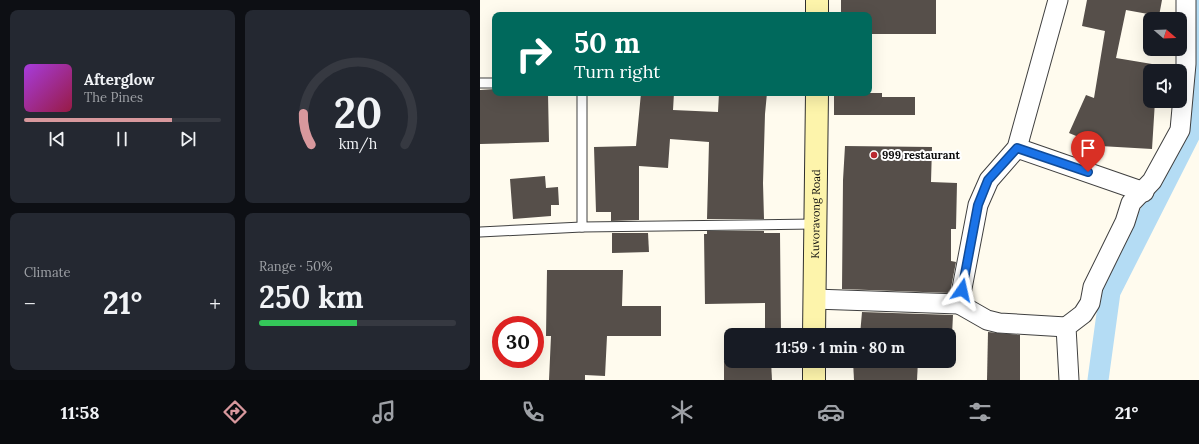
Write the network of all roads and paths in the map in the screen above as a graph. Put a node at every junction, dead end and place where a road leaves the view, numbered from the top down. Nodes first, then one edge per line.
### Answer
1 (816, 0) edge
2 (1058, 0) edge
3 (1186, 0) edge
4 (816, 12) edge
5 (480, 83) edge
6 (492, 83) edge
7 (582, 96) edge
8 (817, 96) edge
9 (1017, 148) junction
10 (1144, 192) junction
11 (814, 224) junction
12 (582, 227) junction
13 (480, 232) edge
14 (814, 299) junction
15 (959, 304) junction
16 (1066, 327) junction
17 (814, 328) edge
18 (814, 368) edge
19 (814, 380) edge
20 (1069, 380) edge

1 - 4 street
2 - 9 street
3 - 10 street
5 - 6 lane
7 - 12 lane
8 - 11 street, Kuvoravong Road
9 - 10 street
9 - 15 street
10 - 16 street
11 - 12 lane
11 - 14 street, Kuvoravong Road
12 - 13 lane
14 - 15 street
14 - 17 street, Kuvoravong Road
15 - 16 street
16 - 20 street
18 - 19 street

